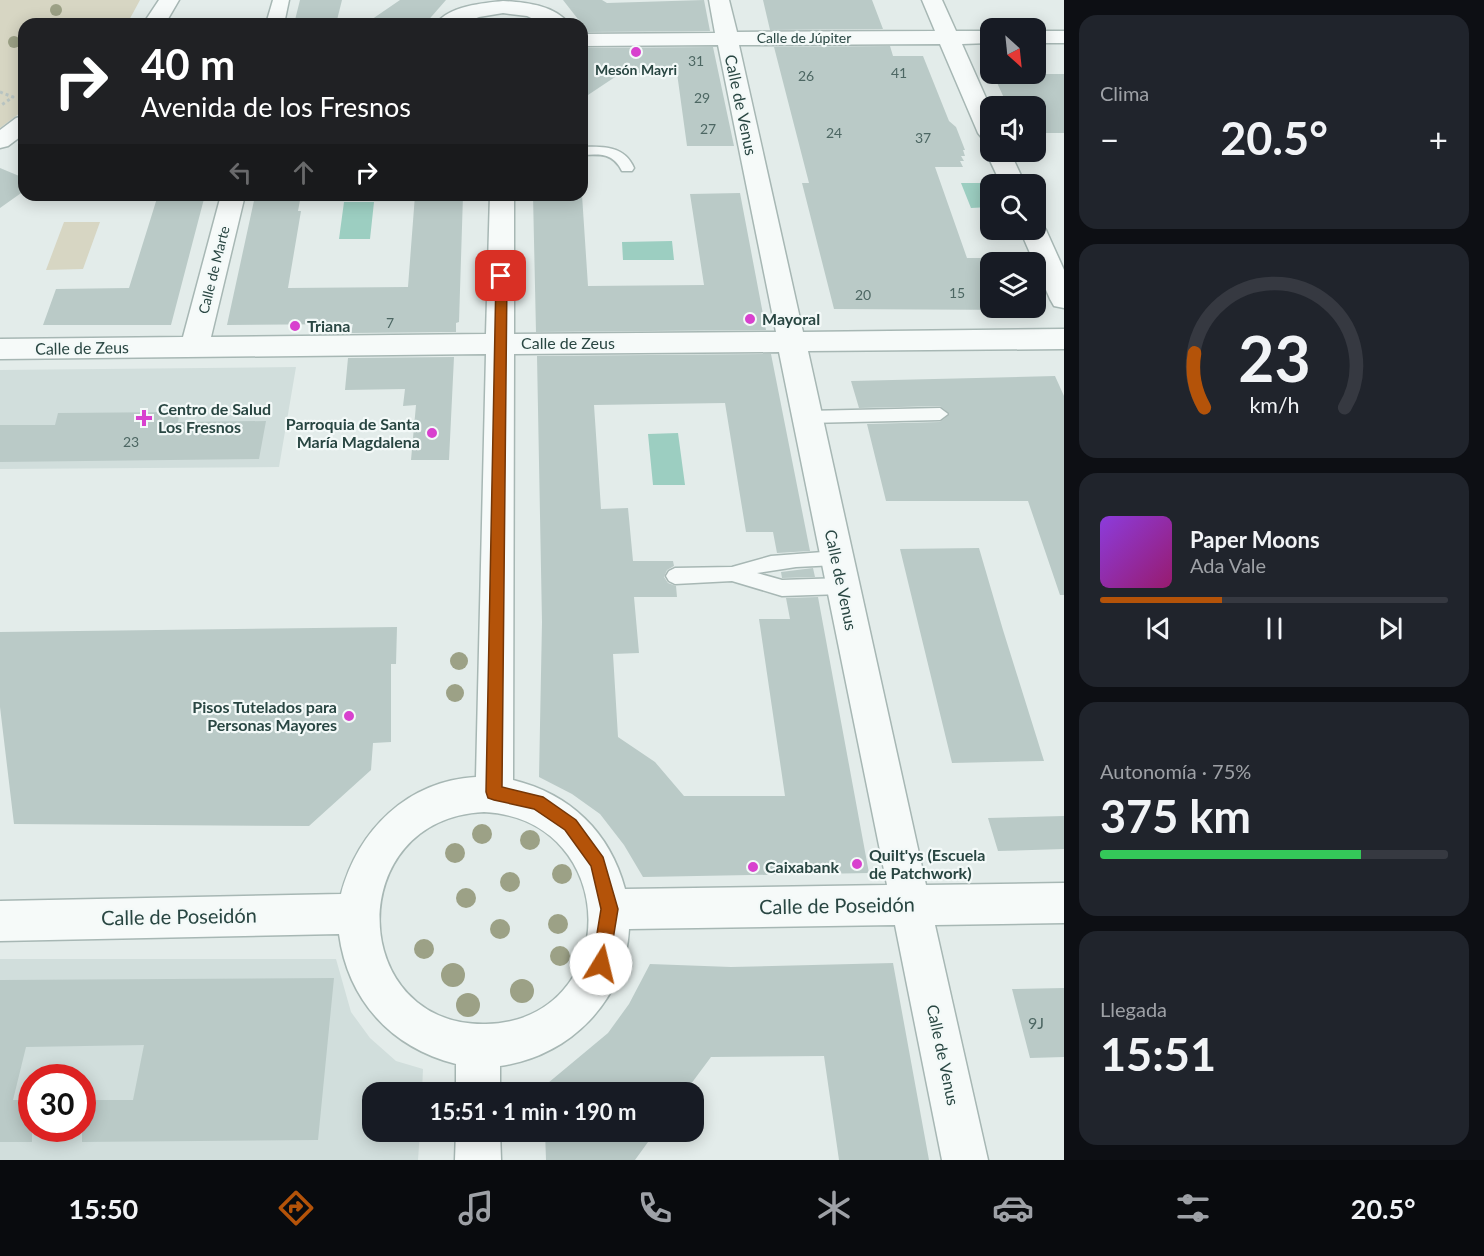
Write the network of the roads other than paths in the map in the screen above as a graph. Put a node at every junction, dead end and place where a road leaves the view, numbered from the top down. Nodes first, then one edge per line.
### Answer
1 (169, 0) edge
2 (281, 0) edge
3 (720, 0) edge
4 (932, 0) edge
5 (509, 3) edge
6 (158, 18) edge
7 (276, 18) edge
8 (456, 18) edge
9 (552, 18) edge
10 (948, 37) junction
11 (980, 37) edge
12 (1046, 37) edge
13 (1064, 37) edge
14 (726, 38) junction
15 (588, 40) edge
16 (980, 110) edge
17 (18, 128) edge
18 (0, 141) edge
19 (588, 151) edge
20 (627, 168) dead end
21 (231, 201) edge
22 (502, 201) edge
23 (1037, 240) edge
24 (1064, 299) edge
25 (1064, 339) edge
26 (791, 341) junction
27 (500, 343) junction
28 (195, 346) junction
29 (0, 349) edge
30 (940, 414) dead end
31 (807, 417) junction
32 (839, 572) junction
33 (732, 574) junction
34 (675, 576) dead end
35 (494, 792) junction
36 (1064, 903) edge
37 (910, 905) junction
38 (610, 909) junction
39 (358, 914) junction
40 (0, 921) edge
41 (478, 1049) junction
42 (478, 1082) edge
43 (478, 1142) edge
44 (478, 1160) edge
45 (965, 1160) edge

1 - 6 street
2 - 7 street
3 - 14 street, Calle de Venus
4 - 10 street
5 - 8 street
5 - 9 street
10 - 11 street, Calle de Júpiter
10 - 14 street, Calle de Júpiter
10 - 16 street
12 - 13 street
14 - 15 street, Calle de Júpiter
14 - 26 street, Calle de Venus
17 - 18 street
19 - 20 lane
21 - 28 street, Calle de Marte
22 - 27 street
23 - 24 street
25 - 26 street, Calle de Zeus
26 - 27 street, Calle de Zeus
26 - 31 street, Calle de Venus
27 - 28 street, Calle de Zeus
27 - 35 street
28 - 29 street, Calle de Zeus
30 - 31 lane
31 - 32 street, Calle de Venus
32 - 33 lane
32 - 33 lane
32 - 37 street, Calle de Venus
33 - 34 lane
35 - 38 street
35 - 39 street
36 - 37 street, Calle de Poseidón
37 - 38 street, Calle de Poseidón
37 - 45 street, Calle de Venus
38 - 41 street
39 - 40 street, Calle de Poseidón
39 - 41 street
41 - 42 street
43 - 44 street

